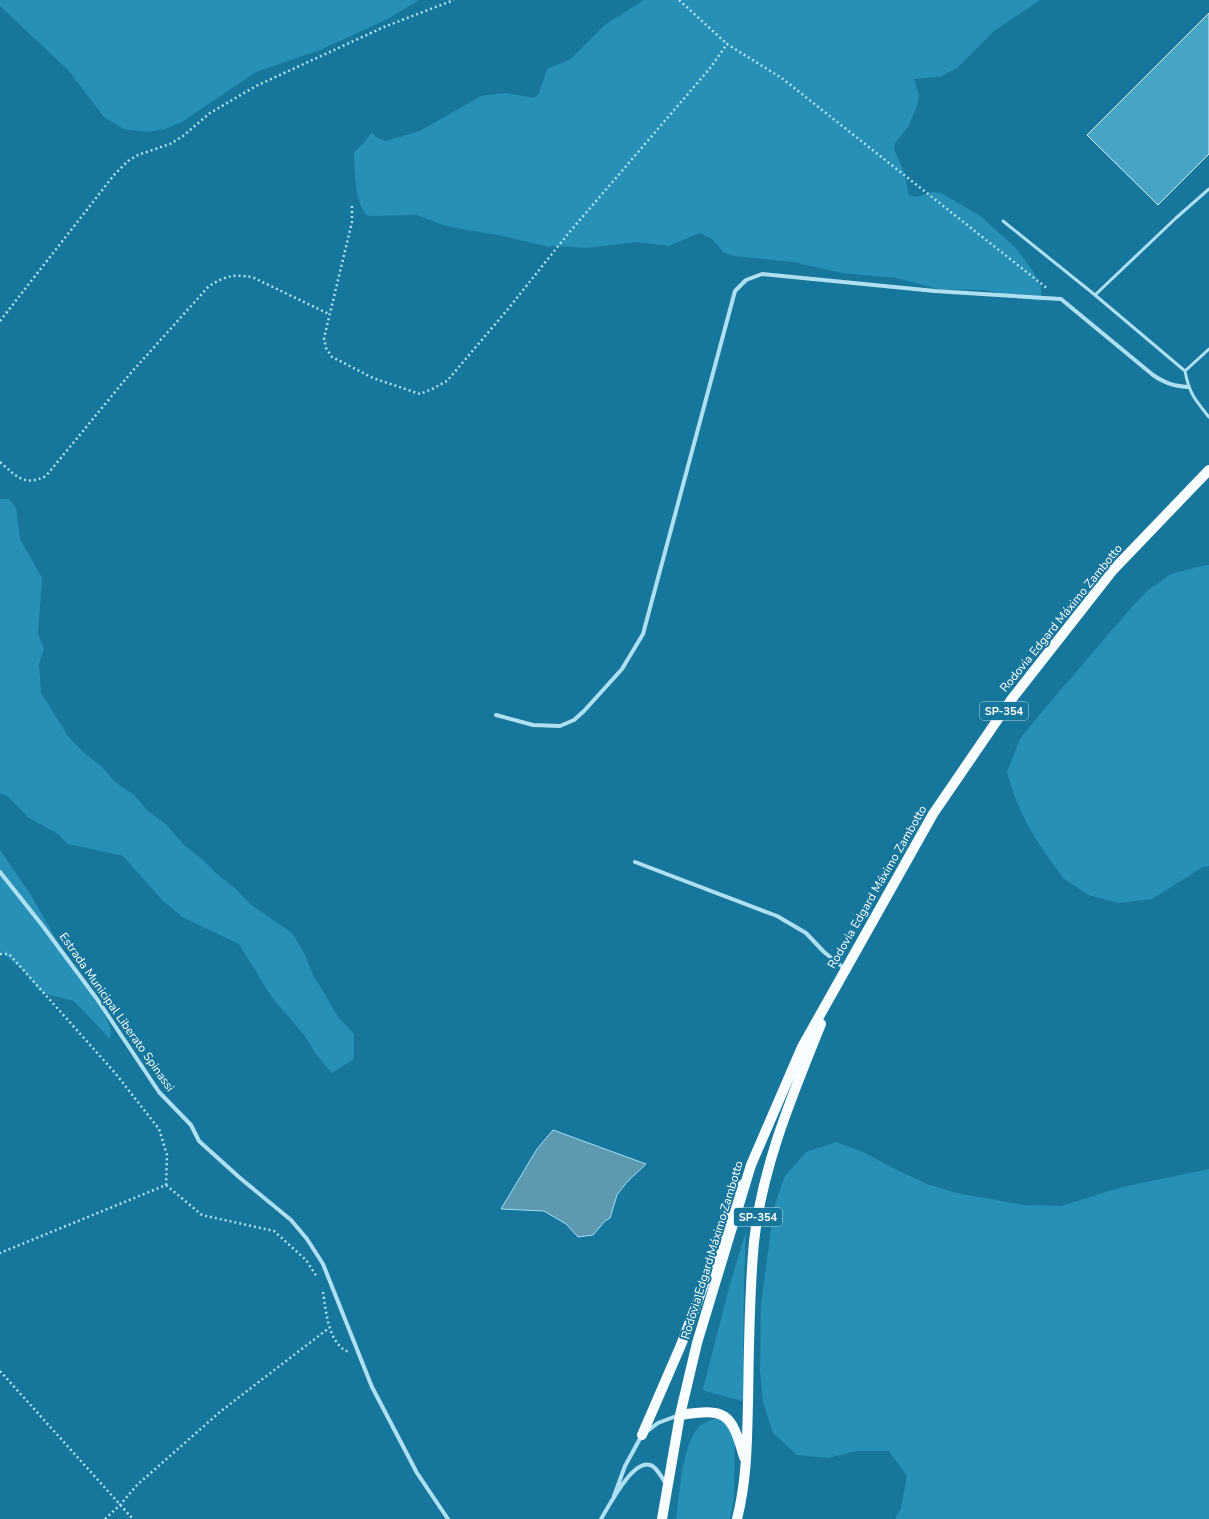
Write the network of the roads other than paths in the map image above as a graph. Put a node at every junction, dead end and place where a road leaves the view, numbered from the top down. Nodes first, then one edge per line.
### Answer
1 (1209, 189) edge
2 (1003, 222) dead end
3 (1095, 295) junction
4 (1209, 349) edge
5 (1185, 371) junction
6 (1188, 387) junction
7 (1209, 417) edge
8 (1209, 470) edge
9 (496, 715) dead end
10 (635, 862) dead end
11 (0, 872) edge
12 (845, 969) junction
13 (839, 981) junction
14 (751, 1165) junction
15 (680, 1415) junction
16 (642, 1435) junction
17 (747, 1467) junction
18 (667, 1485) junction
19 (614, 1496) junction
20 (448, 1519) edge
21 (601, 1519) edge
22 (662, 1519) edge
23 (737, 1519) edge

1 - 3 lane
2 - 3 lane
3 - 5 lane
4 - 5 lane
5 - 6 lane
6 - 7 lane
6 - 9 street
8 - 12 main road, Rodovia Edgard Máximo Zambotto / SP-354
10 - 12 street
11 - 20 street, Estrada Municipal Liberato Spinassi
12 - 13 main road, Rodovia Edgard Máximo Zambotto / SP-354
13 - 14 main road, Rodovia Edgard Máximo Zambotto / SP-354
13 - 17 main road, Rodovia Edgard Máximo Zambotto / SP-354
14 - 15 main road, Rodovia Edgard Máximo Zambotto / SP-354
14 - 16 main road
15 - 16 street
15 - 17 main road
15 - 18 main road, Rodovia Edgard Máximo Zambotto / SP-354
16 - 19 street
17 - 23 main road, Rodovia Edgard Máximo Zambotto / SP-354
18 - 19 street
18 - 22 main road, Rodovia Edgard Máximo Zambotto / SP-354
19 - 21 street

